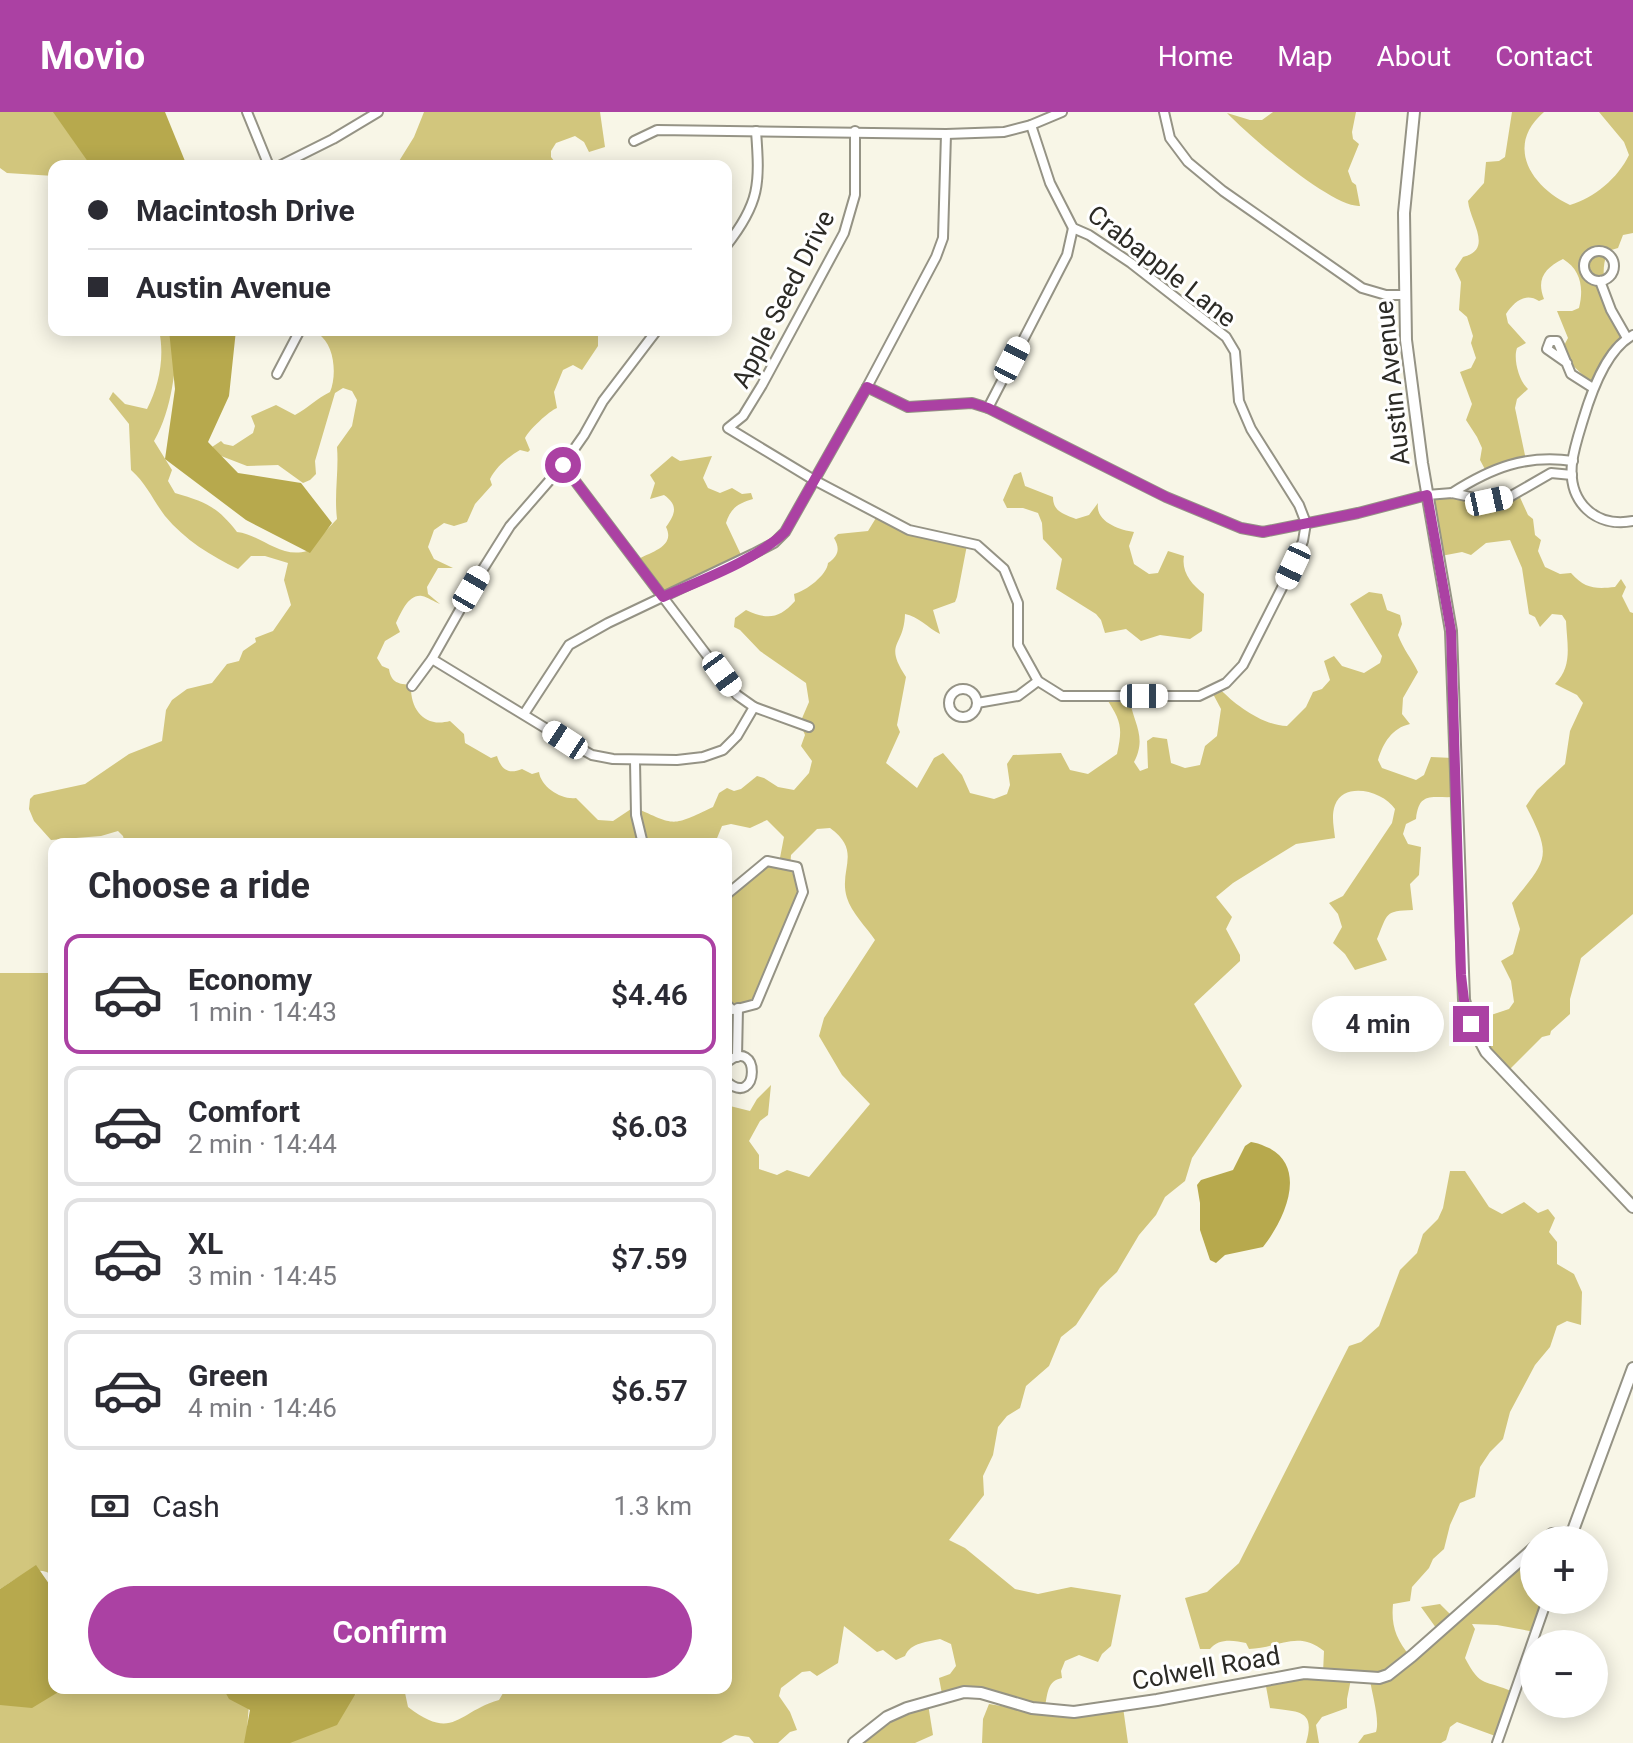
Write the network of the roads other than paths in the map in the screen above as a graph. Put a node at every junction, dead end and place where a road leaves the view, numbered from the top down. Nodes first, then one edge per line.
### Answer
1 (247, 112) edge
2 (378, 112) edge
3 (1062, 112) edge
4 (1164, 112) edge
5 (1414, 112) edge
6 (1031, 125) junction
7 (756, 131) junction
8 (855, 131) junction
9 (946, 134) junction
10 (634, 141) dead end
11 (267, 160) edge
12 (291, 160) edge
13 (1073, 228) junction
14 (732, 238) edge
15 (1600, 281) dead end
16 (1404, 295) junction
17 (297, 336) edge
18 (652, 336) edge
19 (1630, 336) edge
20 (1567, 363) dead end
21 (277, 374) dead end
22 (867, 387) junction
23 (1593, 388) junction
24 (988, 408) junction
25 (1573, 461) junction
26 (563, 465) junction
27 (1572, 475) junction
28 (814, 480) junction
29 (1452, 493) junction
30 (1427, 495) junction
31 (1633, 521) edge
32 (1306, 523) junction
33 (663, 597) junction
34 (432, 659) junction
35 (1038, 681) junction
36 (412, 686) dead end
37 (977, 703) dead end
38 (754, 707) junction
39 (524, 714) junction
40 (809, 727) dead end
41 (635, 761) junction
42 (642, 838) edge
43 (732, 890) edge
44 (738, 1008) junction
45 (732, 1009) edge
46 (737, 1057) junction
47 (732, 1060) edge
48 (732, 1086) edge
49 (1633, 1207) edge
50 (1633, 1368) edge
51 (1575, 1526) edge
52 (1520, 1560) edge
53 (1542, 1614) edge
54 (854, 1743) edge
55 (1497, 1743) edge

1 - 11 street
2 - 12 street
3 - 6 street
4 - 16 street
5 - 16 street, Austin Avenue
6 - 9 street
6 - 13 street, Crabapple Lane
7 - 8 street
7 - 10 street
7 - 14 street
8 - 9 street
8 - 28 street, Apple Seed Drive
9 - 22 street
13 - 24 street
13 - 32 street, Crabapple Lane
15 - 19 street
16 - 30 street, Austin Avenue
17 - 21 street
18 - 26 street
19 - 23 street
20 - 23 street
22 - 24 street
22 - 28 street
23 - 25 street
24 - 32 street
25 - 27 street
25 - 29 street
26 - 33 street
26 - 34 street
27 - 29 street
27 - 31 street
28 - 33 street
28 - 35 street
29 - 30 street
30 - 32 street
30 - 49 street, Austin Avenue
32 - 35 street
33 - 38 street
33 - 39 street
34 - 36 street
34 - 39 street
35 - 37 street
38 - 40 street
38 - 41 street
39 - 41 street
41 - 42 street
43 - 44 street
44 - 45 street
44 - 46 street
46 - 47 street
46 - 48 street
50 - 51 street
52 - 54 street, Colwell Road
53 - 55 street

